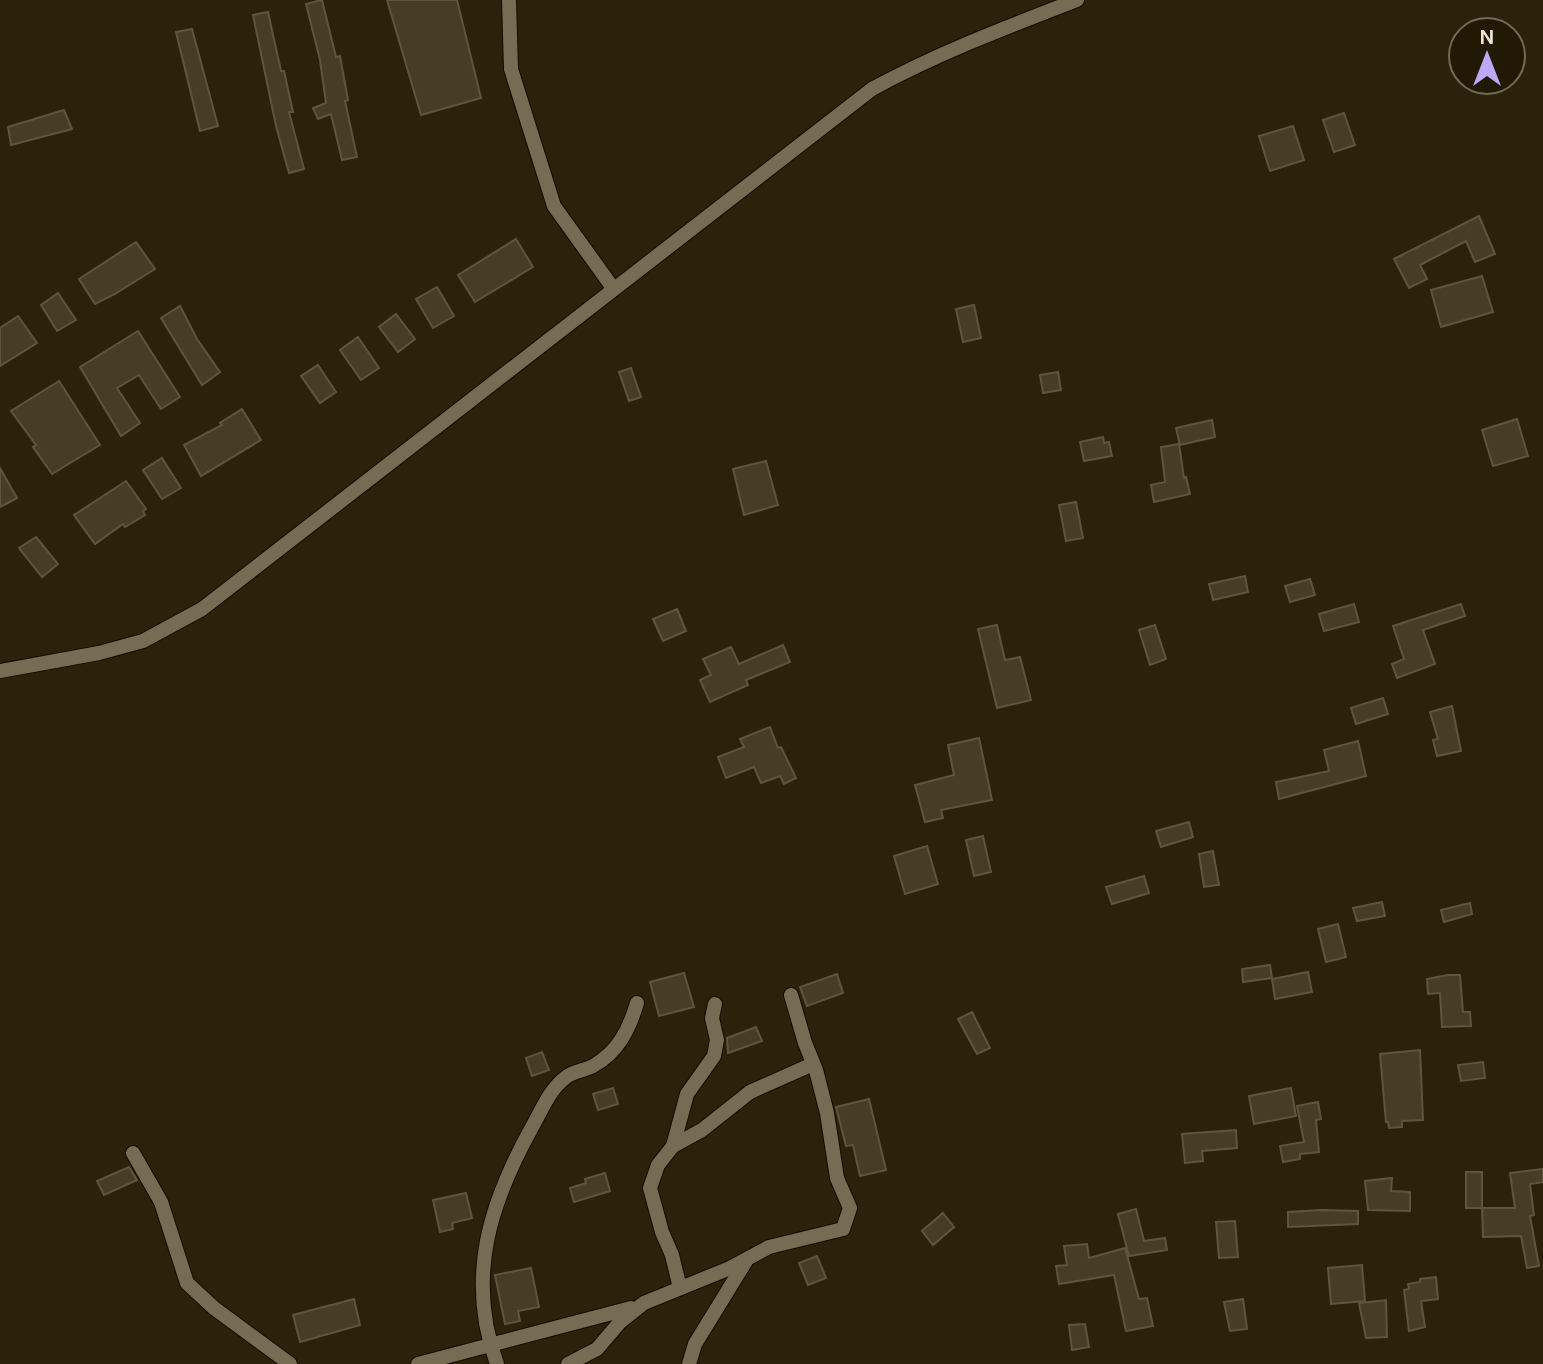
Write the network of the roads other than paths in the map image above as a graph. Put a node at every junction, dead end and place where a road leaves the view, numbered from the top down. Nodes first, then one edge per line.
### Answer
1 (509, 0) edge
2 (1077, 0) edge
3 (613, 288) junction
4 (0, 671) edge
5 (791, 995) dead end
6 (637, 1003) dead end
7 (715, 1004) dead end
8 (813, 1064) junction
9 (673, 1146) junction
10 (133, 1153) dead end
11 (749, 1258) junction
12 (680, 1288) junction
13 (644, 1303) junction
14 (491, 1346) junction
15 (290, 1364) edge
16 (418, 1364) edge
17 (497, 1364) edge
18 (568, 1364) edge
19 (689, 1364) edge

1 - 3 street
2 - 3 street
3 - 4 street
5 - 8 street
6 - 14 street
7 - 9 street
8 - 9 street
8 - 11 street
9 - 12 street
10 - 15 street
11 - 12 street
11 - 19 street
12 - 13 street
13 - 14 street
13 - 18 street
14 - 16 street
14 - 17 street

